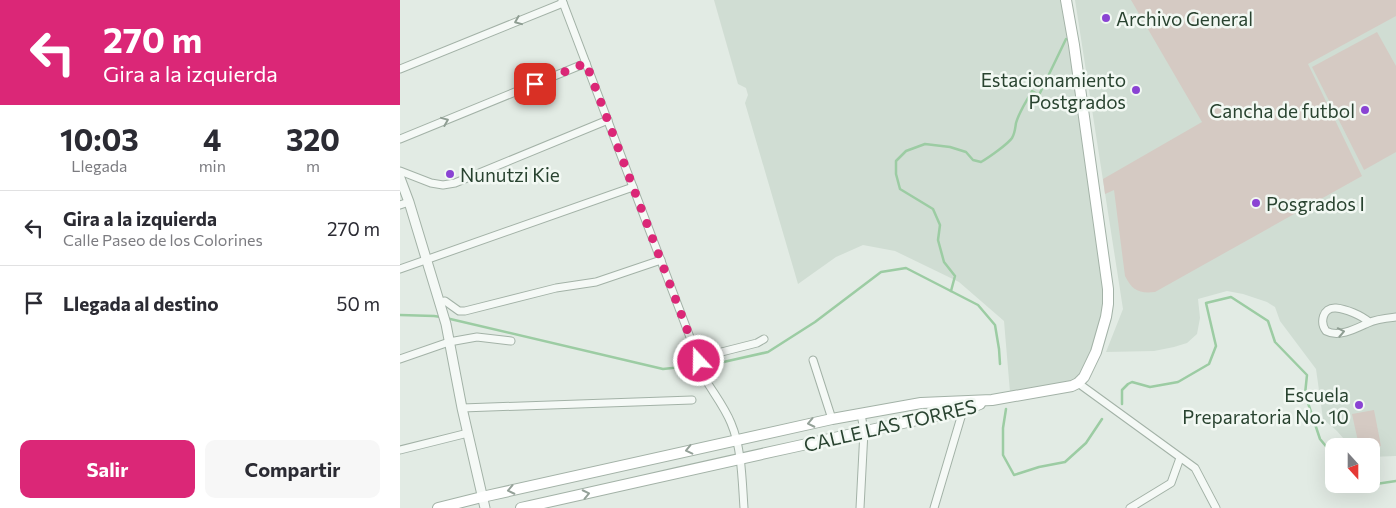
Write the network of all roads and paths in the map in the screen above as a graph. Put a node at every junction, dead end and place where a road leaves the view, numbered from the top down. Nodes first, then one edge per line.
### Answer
1 (1066, 0) edge
2 (562, 1) edge
3 (586, 63) junction
4 (400, 69) edge
5 (608, 120) junction
6 (400, 139) edge
7 (400, 171) edge
8 (400, 178) edge
9 (633, 187) junction
10 (404, 203) edge
11 (427, 259) junction
12 (661, 260) junction
13 (400, 269) edge
14 (441, 305) junction
15 (1396, 316) edge
16 (1369, 322) junction
17 (764, 339) dead end
18 (511, 341) dead end
19 (449, 342) junction
20 (400, 359) edge
21 (699, 360) junction
22 (813, 360) dead end
23 (1078, 383) junction
24 (692, 400) dead end
25 (964, 405) junction
26 (462, 408) junction
27 (862, 414) junction
28 (832, 419) junction
29 (864, 430) junction
30 (468, 433) junction
31 (737, 439) junction
32 (400, 450) edge
33 (1180, 458) junction
34 (740, 460) junction
35 (482, 497) junction
36 (438, 508) edge
37 (485, 508) edge
38 (521, 508) edge
39 (744, 508) edge
40 (861, 508) edge
41 (934, 508) edge
42 (1130, 508) edge
43 (1216, 508) edge

1 - 23 main road
2 - 3 street
2 -> 4 street
3 - 5 street
6 -> 3 street
5 - 7 street
5 - 9 street
8 - 10 street
9 - 11 street
9 - 12 street
10 - 11 street
11 - 13 street
11 - 14 street
12 - 14 street
12 - 21 street
14 - 19 street
15 - 16 street
16 -> 16 street
17 - 21 street
18 - 19 street
19 - 20 street
19 - 26 street
21 - 31 street
22 - 28 street
23 - 25 main road, CALLE LAS TORRES
23 - 33 street
24 - 26 street
25 - 27 main road, CALLE LAS TORRES
25 - 29 main road, CALLE LAS TORRES
25 - 41 street
26 - 30 street
27 - 28 main road, CALLE LAS TORRES
27 - 29 street
28 -> 31 main road, CALLE LAS TORRES
29 - 34 main road, CALLE LAS TORRES
29 - 40 street
30 - 32 street
30 - 35 street
31 - 34 street
31 -> 35 main road, CALLE LAS TORRES
33 - 42 street
33 - 43 street
38 -> 34 main road, CALLE LAS TORRES
34 - 39 street
35 - 36 main road, CALLE LAS TORRES
35 - 37 street

